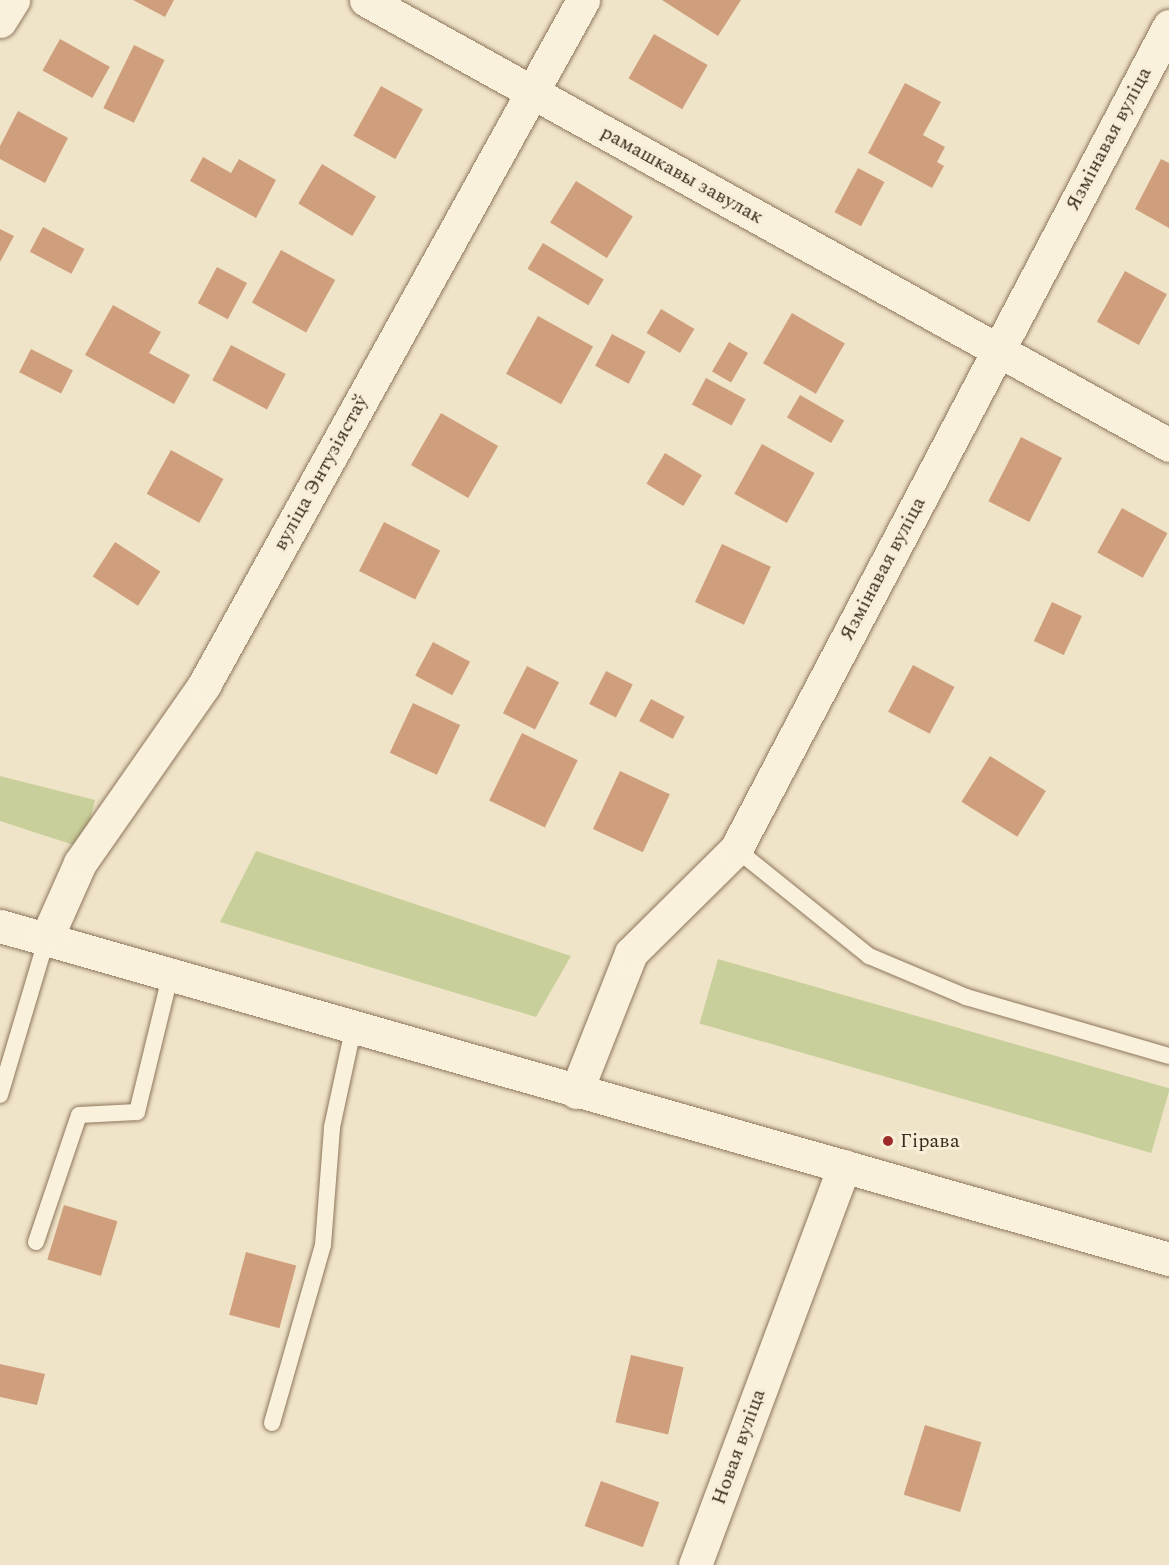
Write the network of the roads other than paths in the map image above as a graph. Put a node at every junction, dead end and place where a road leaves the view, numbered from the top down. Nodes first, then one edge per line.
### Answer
1 (13, 0) edge
2 (366, 0) edge
3 (583, 0) edge
4 (0, 21) edge
5 (1169, 26) edge
6 (531, 93) junction
7 (999, 349) junction
8 (1169, 444) edge
9 (736, 849) junction
10 (0, 926) edge
11 (47, 937) junction
12 (171, 973) junction
13 (354, 1025) junction
14 (1169, 1056) edge
15 (576, 1092) junction
16 (0, 1095) edge
17 (844, 1166) junction
18 (36, 1242) dead end
19 (1169, 1259) edge
20 (272, 1423) dead end
21 (695, 1565) edge

1 - 4 street
2 - 6 street, рамашкавы завулак
3 - 6 street, вуліца Энтузіястаў
5 - 7 street, Язмінавая вуліца
6 - 7 street, рамашкавы завулак
6 - 11 street, вуліца Энтузіястаў
7 - 8 street, рамашкавы завулак
7 - 9 street, Язмінавая вуліца
9 - 14 lane
9 - 15 street, Язмінавая вуліца
10 - 11 street
11 - 12 street
11 - 16 lane
12 - 13 street
12 - 18 lane
13 - 15 street
13 - 20 lane
15 - 17 street
17 - 19 street
17 - 21 street, Новая вуліца

